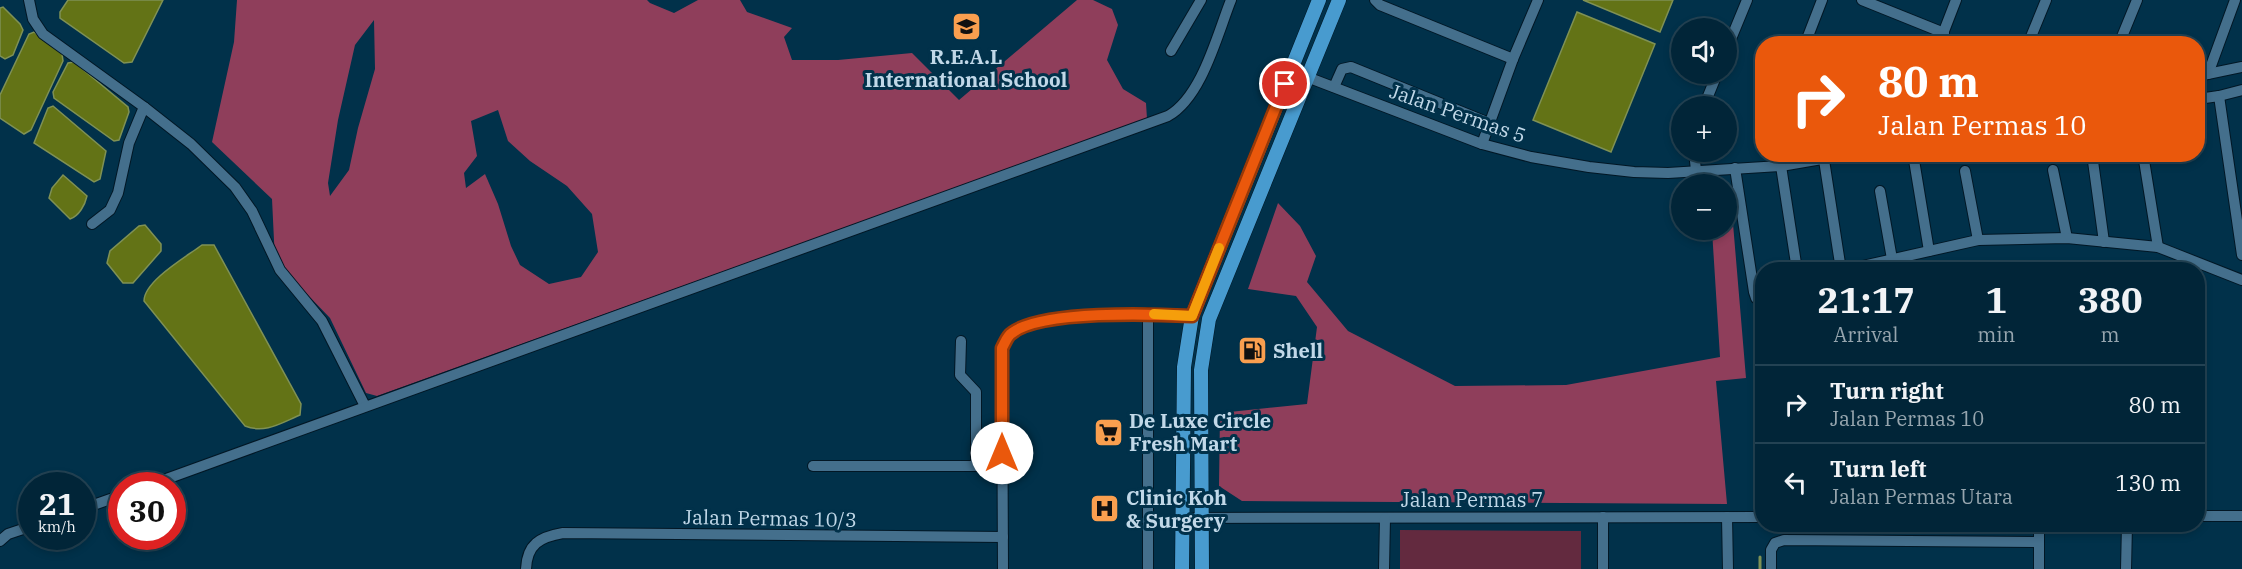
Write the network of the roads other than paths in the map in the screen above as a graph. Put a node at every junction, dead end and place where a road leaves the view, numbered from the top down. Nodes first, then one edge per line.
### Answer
1 (29, 0) edge
2 (1201, 0) edge
3 (1231, 0) edge
4 (1318, 0) edge
5 (1339, 0) edge
6 (1375, 0) edge
7 (1538, 0) edge
8 (1748, 0) edge
9 (1822, 0) edge
10 (1862, 0) edge
11 (1956, 0) edge
12 (2046, 0) edge
13 (2137, 0) edge
14 (2235, 0) edge
15 (1737, 26) edge
16 (1808, 36) edge
17 (1937, 36) edge
18 (1942, 36) edge
19 (2031, 36) edge
20 (2122, 36) edge
21 (1171, 51) dead end
22 (1513, 59) junction
23 (2242, 67) edge
24 (2205, 70) edge
25 (2205, 75) edge
26 (1307, 77) junction
27 (1334, 87) junction
28 (2242, 90) edge
29 (2219, 96) junction
30 (2205, 98) edge
31 (144, 107) junction
32 (1489, 123) junction
33 (1482, 144) junction
34 (1695, 162) edge
35 (1810, 162) edge
36 (1824, 162) edge
37 (1914, 162) edge
38 (2093, 162) edge
39 (2144, 162) edge
40 (1781, 166) junction
41 (1735, 168) junction
42 (1696, 170) junction
43 (2053, 170) dead end
44 (1965, 171) dead end
45 (1880, 191) dead end
46 (92, 224) dead end
47 (2067, 238) junction
48 (1978, 240) junction
49 (2104, 242) junction
50 (2158, 246) junction
51 (1929, 251) junction
52 (2242, 255) edge
53 (1892, 259) junction
54 (1796, 262) edge
55 (1842, 262) edge
56 (1879, 262) edge
57 (2198, 262) edge
58 (2205, 265) edge
59 (2242, 280) edge
60 (1755, 295) edge
61 (1148, 313) junction
62 (1192, 316) junction
63 (961, 341) dead end
64 (365, 406) junction
65 (813, 466) dead end
66 (976, 466) junction
67 (1002, 466) junction
68 (185, 472) edge
69 (2205, 516) edge
70 (2242, 516) edge
71 (1603, 517) junction
72 (1727, 517) junction
73 (1755, 517) edge
74 (1182, 518) junction
75 (1201, 518) junction
76 (1385, 518) junction
77 (18, 531) edge
78 (2039, 532) edge
79 (2127, 532) edge
80 (1003, 537) junction
81 (0, 542) edge
82 (2039, 542) junction
83 (526, 569) edge
84 (1003, 569) edge
85 (1148, 569) edge
86 (1182, 569) edge
87 (1202, 569) edge
88 (1384, 569) edge
89 (1603, 569) edge
90 (1728, 569) edge
91 (1771, 569) edge
92 (2039, 569) edge
93 (2126, 569) edge

1 - 31 street
2 - 21 street
3 - 64 street
4 - 62 main road
5 - 26 main road
6 - 22 street
7 - 22 street
8 - 15 street
9 - 16 street
10 - 17 street
11 - 18 street
12 - 19 street
13 - 20 street
14 - 24 street
22 - 32 street
23 - 25 street
26 - 27 street, Jalan Permas 5
26 - 75 main road
27 - 32 street
27 - 33 street, Jalan Permas 5
28 - 29 street
29 - 30 street
29 - 52 street
31 - 46 street
31 - 64 street
32 - 33 street
33 - 42 street, Jalan Permas 5
34 - 42 street
35 - 40 street, Jalan Permas 5
36 - 55 street
37 - 51 street
38 - 49 street
39 - 50 street
40 - 41 street, Jalan Permas 5
40 - 54 street
41 - 42 street, Jalan Permas 5
41 - 60 street
43 - 47 street
44 - 48 street
45 - 53 street
47 - 48 street
47 - 49 street
48 - 51 street
49 - 50 street
50 - 57 street
51 - 53 street
53 - 56 street
58 - 59 street
61 - 62 street
61 - 67 street
61 - 85 street
62 - 74 main road
63 - 66 street
64 - 68 street
65 - 66 street
66 - 67 street
67 - 80 street
69 - 70 street
71 - 72 street, Jalan Permas 7
71 - 76 street, Jalan Permas 7
71 - 89 street
72 - 73 street, Jalan Permas 7
72 - 90 street
74 - 75 street, Jalan Permas 7
74 - 86 main road
75 - 76 street, Jalan Permas 7
75 - 87 main road
76 - 88 street
77 - 81 street
78 - 82 street
79 - 93 street
80 - 83 street, Jalan Permas 10/3
80 - 84 street
82 - 91 street
82 - 92 street

